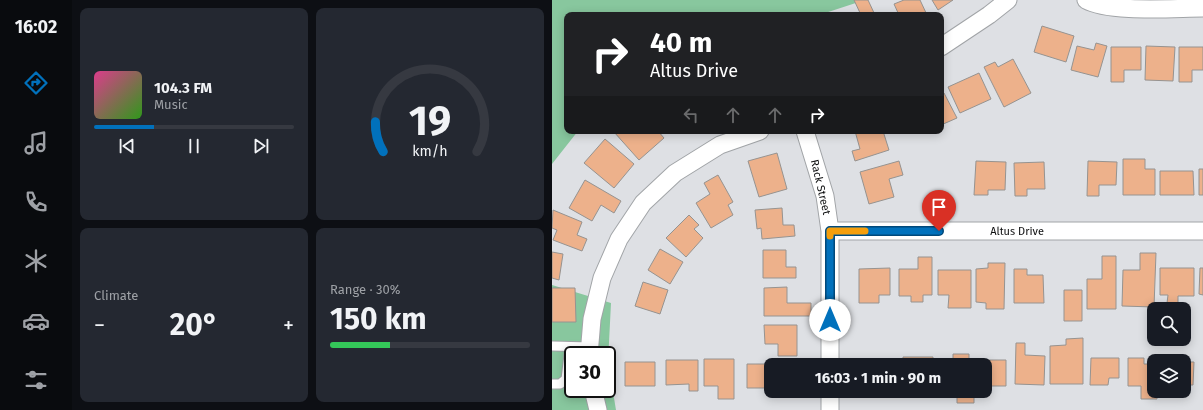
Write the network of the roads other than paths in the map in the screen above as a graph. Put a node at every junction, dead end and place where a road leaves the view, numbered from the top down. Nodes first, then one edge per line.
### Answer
1 (1008, 0) edge
2 (1086, 0) edge
3 (1203, 8) edge
4 (944, 45) edge
5 (751, 134) edge
6 (806, 134) edge
7 (830, 231) junction
8 (1203, 231) edge
9 (552, 346) edge
10 (590, 346) edge
11 (564, 347) edge
12 (830, 358) edge
13 (564, 381) edge
14 (552, 384) edge
15 (595, 398) edge
16 (830, 398) edge
17 (598, 410) edge
18 (830, 410) edge

1 - 4 street
2 - 3 street
5 - 10 street
6 - 7 street, Rack Street
7 - 8 street, Altus Drive
7 - 12 street, Rack Street
9 - 11 lane
13 - 14 lane
15 - 17 street
16 - 18 street

